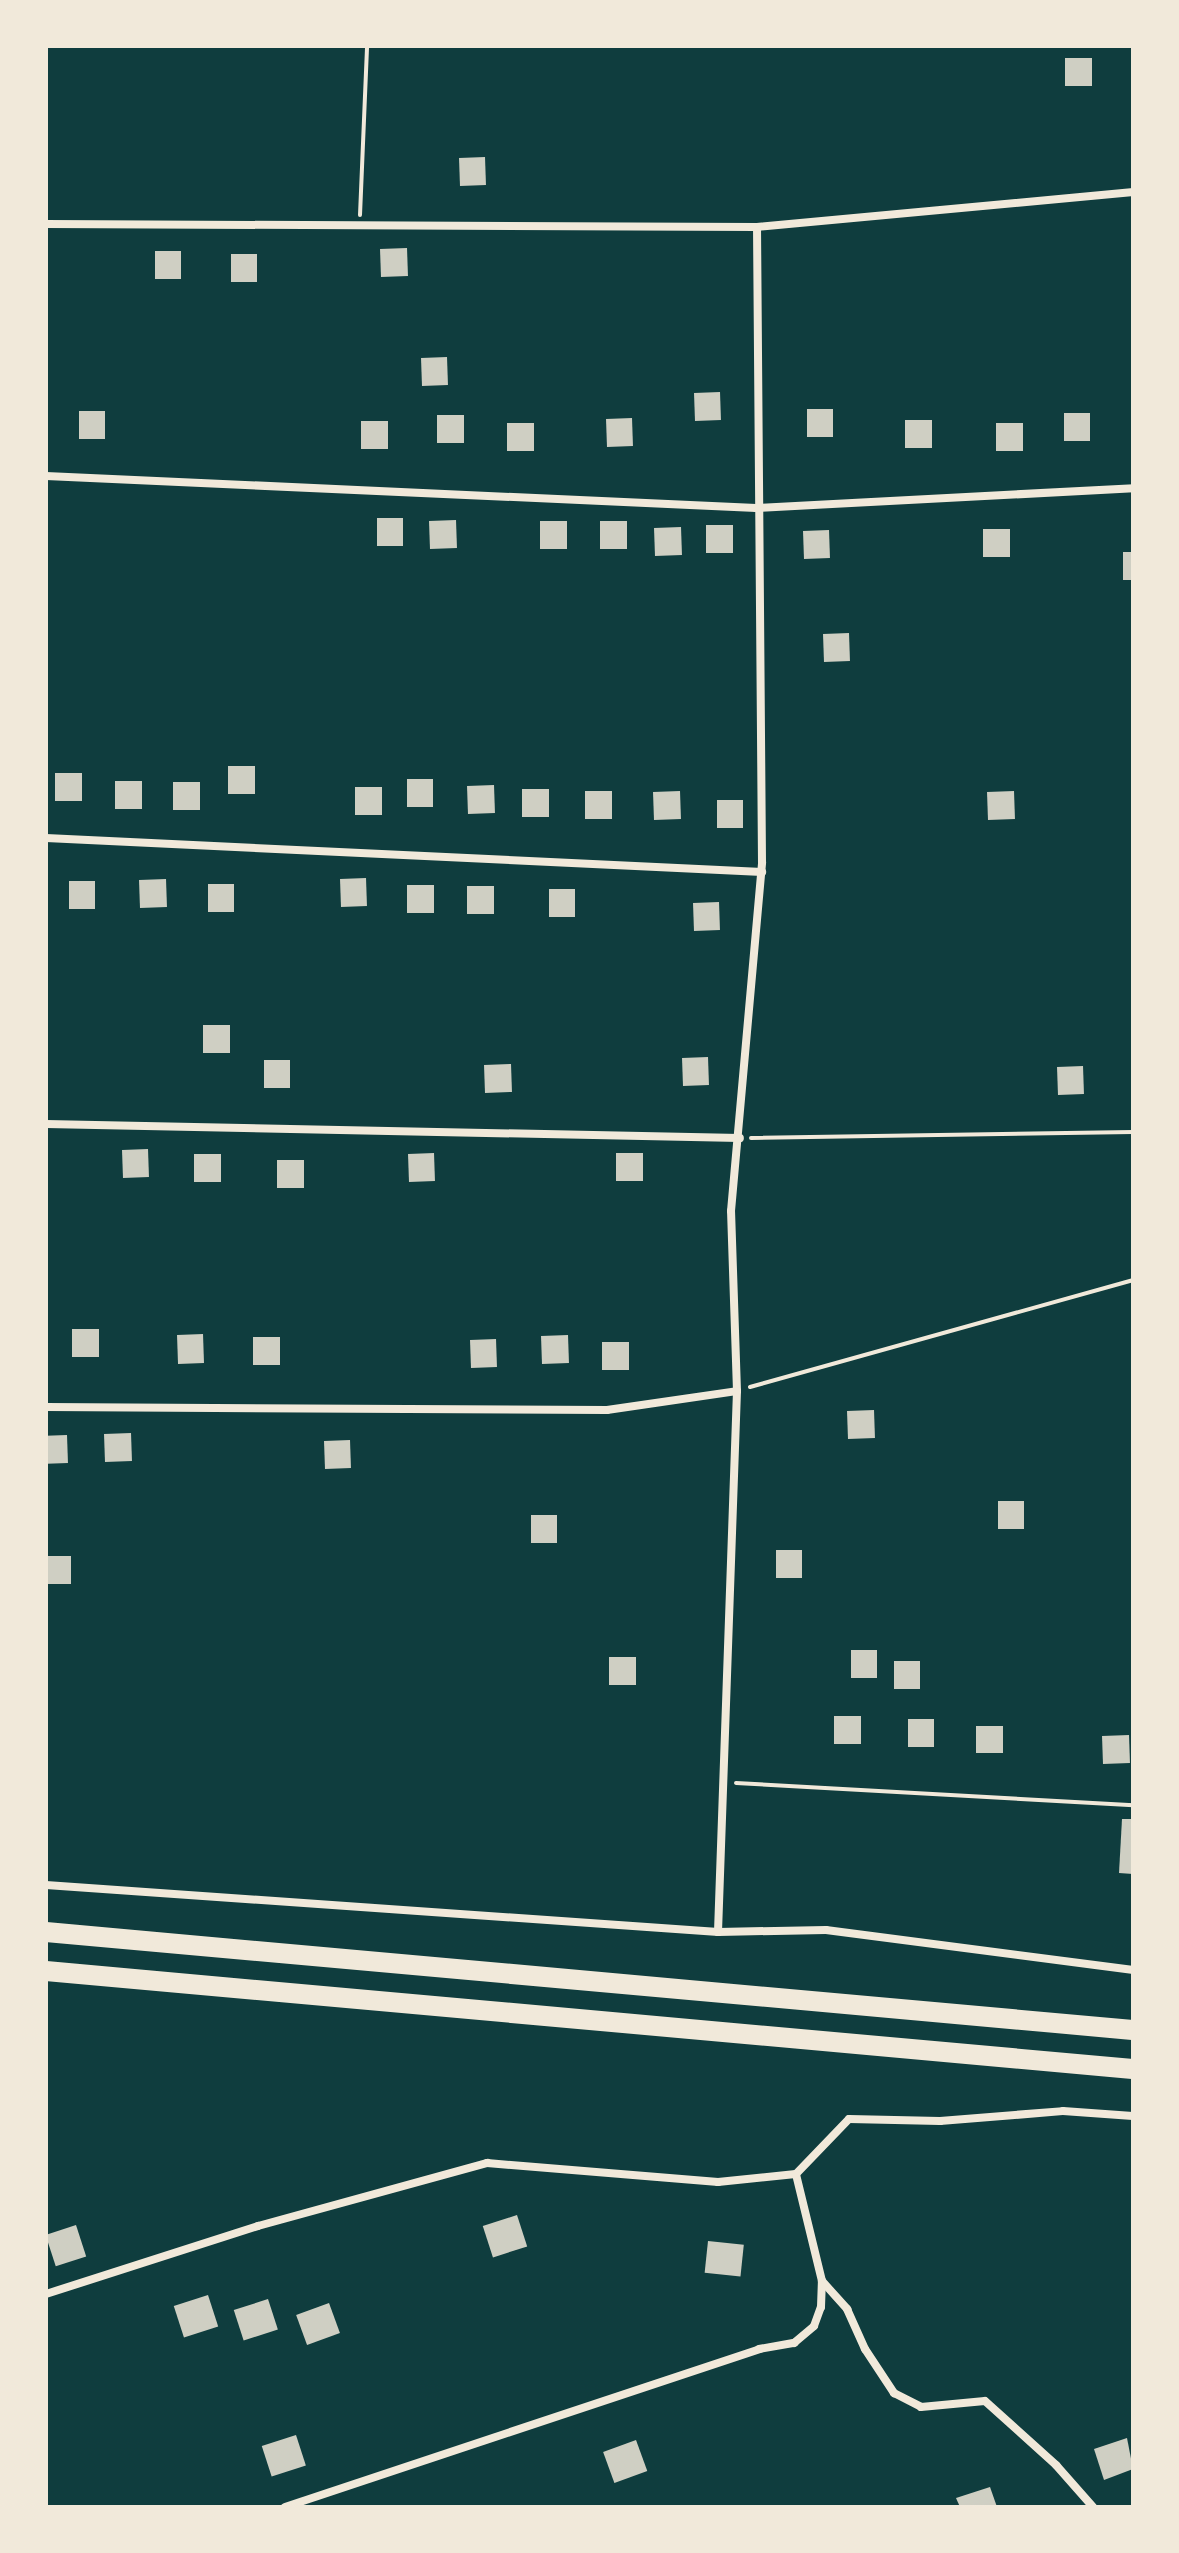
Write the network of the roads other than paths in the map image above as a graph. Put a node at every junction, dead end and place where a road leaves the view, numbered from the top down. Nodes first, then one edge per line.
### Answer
1 (1133, 192) edge
2 (46, 224) edge
3 (757, 227) junction
4 (46, 476) edge
5 (1133, 488) edge
6 (756, 508) junction
7 (46, 838) edge
8 (762, 872) junction
9 (46, 1124) edge
10 (740, 1138) junction
11 (737, 1391) junction
12 (46, 1407) edge
13 (46, 1885) edge
14 (46, 1932) edge
15 (718, 1932) junction
16 (1133, 1970) edge
17 (46, 1971) edge
18 (1133, 2030) edge
19 (1133, 2069) edge
20 (1133, 2116) edge
21 (796, 2174) junction
22 (822, 2281) junction
23 (46, 2294) edge
24 (285, 2507) edge
25 (1093, 2507) edge

1 - 3 street
2 - 3 street
3 - 6 street
4 - 6 street
5 - 6 street
6 - 8 street
7 - 8 street
8 - 10 street
9 - 10 street
10 - 11 street
11 - 12 street
11 - 15 street
13 - 15 street
14 - 18 highway
15 - 16 street
17 - 19 highway
20 - 21 street
21 - 22 street
21 - 23 street
22 - 24 street
22 - 25 street

